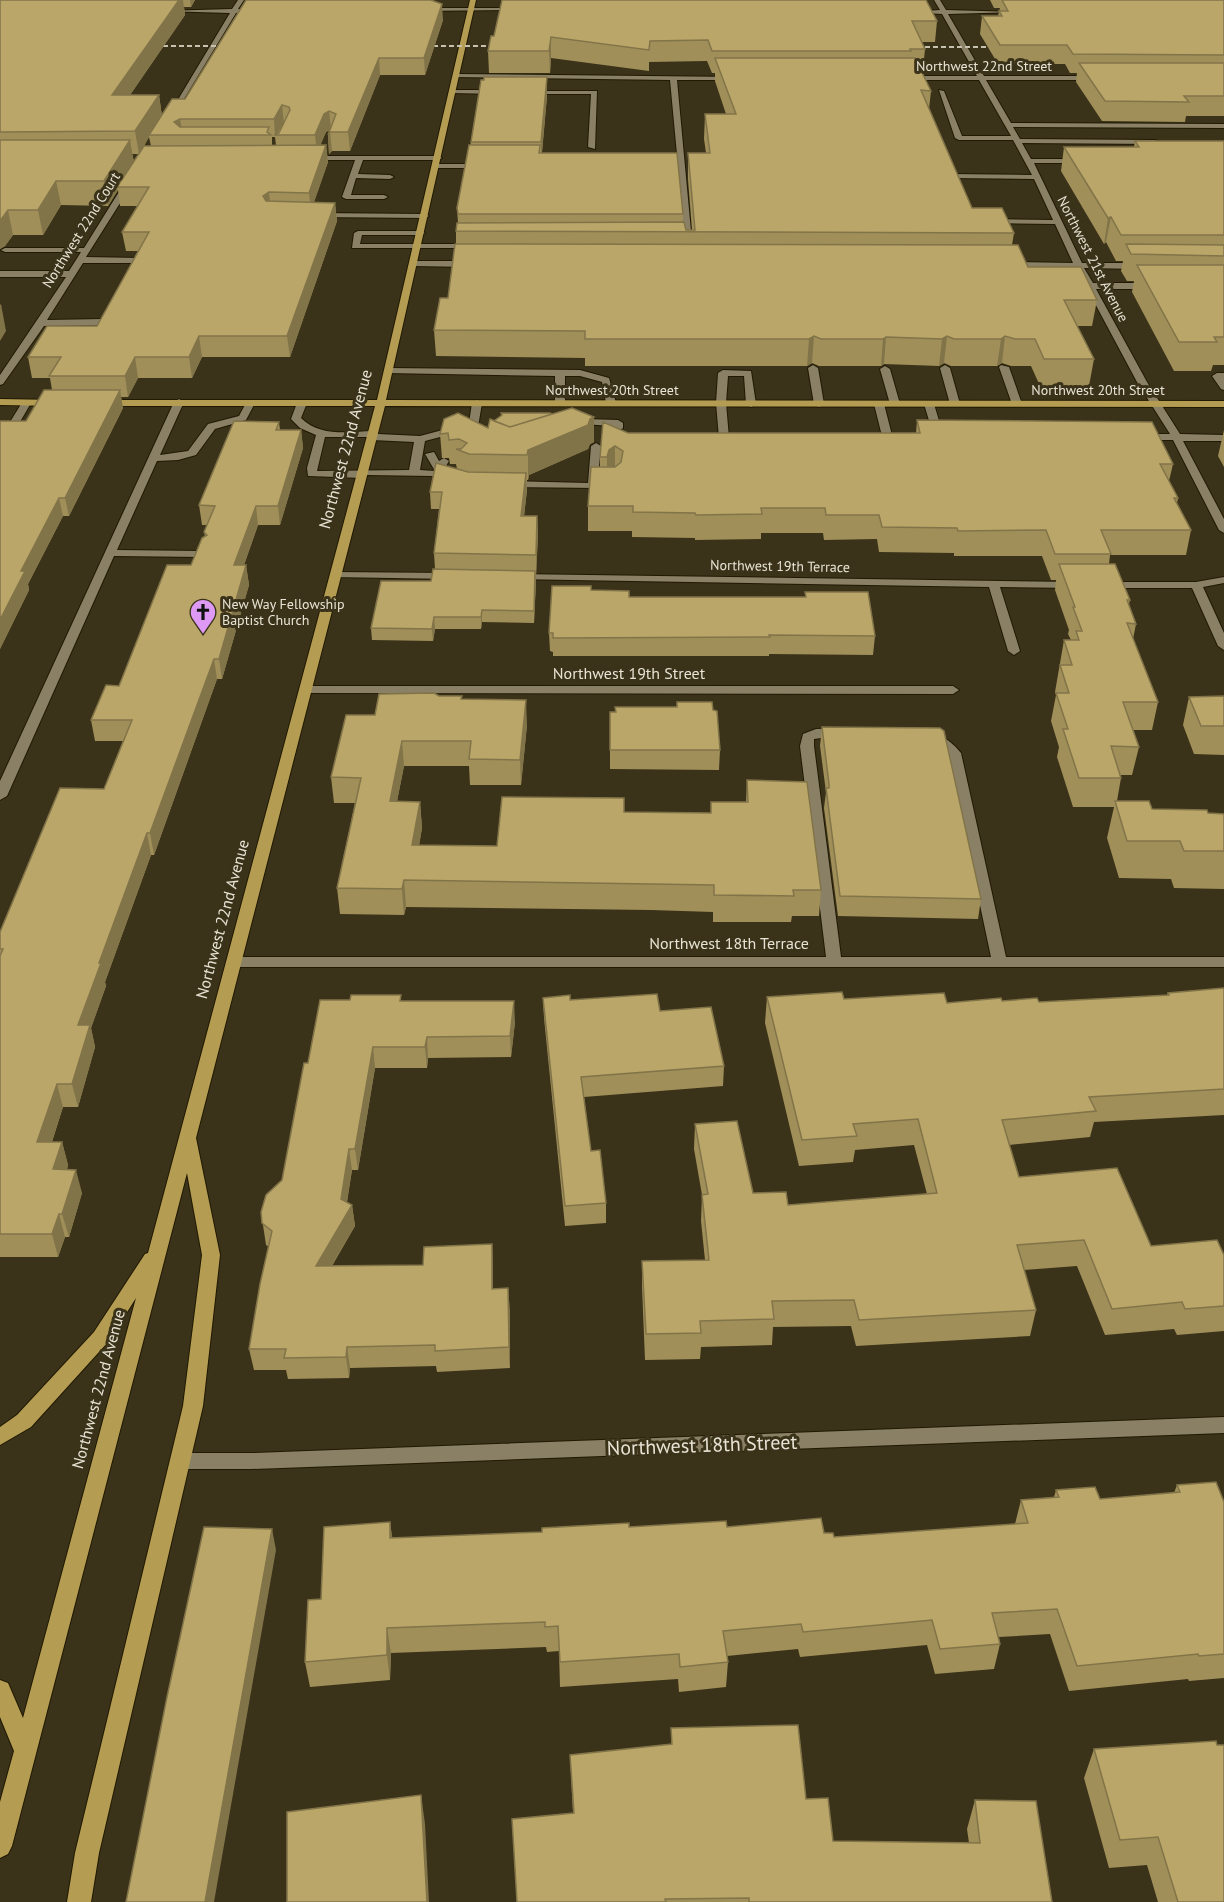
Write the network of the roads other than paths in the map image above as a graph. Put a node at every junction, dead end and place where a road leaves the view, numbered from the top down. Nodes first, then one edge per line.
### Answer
1 (241, 0) edge
2 (473, 0) edge
3 (937, 0) edge
4 (414, 10) edge
5 (471, 10) junction
6 (527, 10) edge
7 (152, 11) edge
8 (234, 11) junction
9 (265, 11) edge
10 (909, 12) edge
11 (944, 12) junction
12 (1021, 12) edge
13 (456, 76) junction
14 (673, 78) junction
15 (745, 78) edge
16 (899, 78) edge
17 (983, 78) junction
18 (1109, 78) edge
19 (941, 91) dead end
20 (453, 92) junction
21 (501, 92) edge
22 (513, 92) edge
23 (1009, 125) junction
24 (1224, 126) edge
25 (162, 128) edge
26 (1017, 140) junction
27 (1167, 142) edge
28 (592, 147) dead end
29 (325, 150) edge
30 (302, 158) edge
31 (321, 158) junction
32 (360, 158) junction
33 (1029, 161) junction
34 (1098, 161) edge
35 (437, 162) junction
36 (490, 166) edge
37 (650, 167) edge
38 (682, 167) junction
39 (353, 176) junction
40 (951, 176) edge
41 (133, 177) edge
42 (390, 177) dead end
43 (1036, 177) junction
44 (384, 197) dead end
45 (307, 215) edge
46 (425, 216) junction
47 (976, 221) edge
48 (1058, 222) junction
49 (421, 233) junction
50 (678, 245) edge
51 (690, 245) junction
52 (418, 246) junction
53 (489, 246) edge
54 (5, 250) dead end
55 (87, 250) junction
56 (80, 260) junction
57 (414, 264) junction
58 (484, 264) edge
59 (692, 264) edge
60 (997, 265) edge
61 (1079, 266) junction
62 (1146, 266) edge
63 (0, 274) edge
64 (71, 274) junction
65 (126, 281) edge
66 (1090, 286) junction
67 (1159, 286) edge
68 (116, 301) edge
69 (41, 323) junction
70 (1004, 367) edge
71 (813, 368) edge
72 (945, 368) edge
73 (885, 369) edge
74 (389, 371) junction
75 (560, 373) junction
76 (1224, 376) edge
77 (0, 382) edge
78 (1224, 387) edge
79 (0, 402) edge
80 (26, 402) junction
81 (70, 402) edge
82 (179, 402) junction
83 (92, 403) edge
84 (250, 403) junction
85 (302, 403) junction
86 (381, 403) junction
87 (477, 403) junction
88 (560, 403) junction
89 (590, 403) junction
90 (611, 403) junction
91 (721, 404) junction
92 (751, 404) junction
93 (819, 404) junction
94 (879, 404) junction
95 (895, 404) junction
96 (929, 404) junction
97 (955, 404) junction
98 (1017, 404) junction
99 (1156, 404) junction
100 (1224, 404) edge
101 (586, 422) junction
102 (0, 425) edge
103 (471, 426) junction
104 (488, 426) edge
105 (573, 427) edge
106 (618, 428) edge
107 (321, 434) junction
108 (373, 435) junction
109 (473, 437) edge
110 (951, 437) edge
111 (1129, 437) edge
112 (736, 438) edge
113 (864, 438) edge
114 (1176, 438) junction
115 (1224, 438) edge
116 (420, 439) junction
117 (596, 446) dead end
118 (581, 453) edge
119 (430, 454) dead end
120 (153, 458) junction
121 (595, 459) junction
122 (438, 468) junction
123 (461, 469) edge
124 (363, 473) junction
125 (414, 473) junction
126 (459, 481) edge
127 (491, 484) edge
128 (1224, 530) edge
129 (110, 553) junction
130 (201, 554) edge
131 (335, 575) junction
132 (465, 576) edge
133 (500, 576) edge
134 (1224, 580) edge
135 (994, 585) junction
136 (1196, 585) junction
137 (1224, 646) edge
138 (1014, 651) dead end
139 (305, 690) junction
140 (953, 690) dead end
141 (851, 733) edge
142 (917, 737) edge
143 (0, 796) edge
144 (834, 961) junction
145 (999, 961) junction
146 (234, 962) junction
147 (1224, 962) edge
148 (188, 1138) junction
149 (159, 1246) junction
150 (1224, 1425) edge
151 (0, 1437) edge
152 (180, 1461) junction
153 (0, 1690) edge
154 (26, 1750) junction
155 (0, 1846) edge
156 (79, 1902) edge

1 - 8 street
2 - 5 main road, Northwest 22nd Avenue
3 - 11 street, Northwest 21st Avenue
4 - 5 street
5 - 6 street
5 - 13 main road, Northwest 22nd Avenue
7 - 8 street
8 - 9 street
8 - 25 street
10 - 11 street
11 - 12 street
11 - 17 street, Northwest 21st Avenue
13 - 14 street
13 - 20 main road, Northwest 22nd Avenue
14 - 15 street
14 - 38 street
16 - 17 street, Northwest 22nd Street
17 - 18 street, Northwest 22nd Street
17 - 23 street, Northwest 21st Avenue
19 - 26 street
20 - 21 street
20 - 35 main road, Northwest 22nd Avenue
22 - 28 street
23 - 24 street
23 - 26 street, Northwest 21st Avenue
26 - 27 street
26 - 33 street, Northwest 21st Avenue
29 - 31 street
30 - 31 street
31 - 32 street
32 - 35 street
32 - 39 street
33 - 34 street
33 - 43 street, Northwest 21st Avenue
35 - 36 street
35 - 46 main road, Northwest 22nd Avenue
37 - 38 street
38 - 51 street
39 - 42 street
39 - 44 street
40 - 43 street
41 - 55 street, Northwest 22nd Court
43 - 48 street, Northwest 21st Avenue
45 - 46 street
46 - 49 main road, Northwest 22nd Avenue
47 - 48 street
48 - 61 street, Northwest 21st Avenue
49 - 52 main road, Northwest 22nd Avenue
49 - 52 street
50 - 51 street
51 - 59 street
52 - 53 street
52 - 57 main road, Northwest 22nd Avenue
54 - 55 street
55 - 56 street, Northwest 22nd Court
56 - 64 street, Northwest 22nd Court
56 - 65 street
57 - 58 street
57 - 74 main road, Northwest 22nd Avenue
60 - 61 street
61 - 62 street
61 - 66 street, Northwest 21st Avenue
63 - 64 street
64 - 69 street, Northwest 22nd Court
66 - 67 street
66 - 99 street, Northwest 21st Avenue
68 - 69 street
69 - 77 street, Northwest 22nd Court
70 - 98 street
71 - 93 street
72 - 97 street
73 - 95 street
74 - 75 street
74 - 86 main road, Northwest 22nd Avenue
75 - 88 street
75 - 90 street
76 - 78 street
79 - 80 main road
80 - 81 main road
80 - 102 street
82 - 83 main road, Northwest 20th Street
82 - 84 main road, Northwest 20th Street
82 - 120 street
84 - 85 main road, Northwest 20th Street
84 - 120 street
85 - 86 main road, Northwest 20th Street
85 - 107 street
86 - 87 main road, Northwest 20th Street
86 - 108 main road, Northwest 22nd Avenue
87 - 88 main road, Northwest 20th Street
87 - 103 street
88 - 89 main road, Northwest 20th Street
89 - 90 main road, Northwest 20th Street
89 - 101 street
90 - 91 main road, Northwest 20th Street
91 - 92 main road, Northwest 20th Street
91 - 92 street
91 - 112 street
92 - 93 main road, Northwest 20th Street
93 - 94 main road, Northwest 20th Street
94 - 95 main road, Northwest 20th Street
94 - 113 street
95 - 96 main road, Northwest 20th Street
96 - 97 main road, Northwest 20th Street
96 - 110 street
97 - 98 main road, Northwest 20th Street
98 - 99 main road, Northwest 20th Street
99 - 100 main road, Northwest 20th Street
99 - 114 street, Northwest 21st Avenue
101 - 105 street
101 - 106 street
103 - 104 street
103 - 109 street
103 - 116 street
107 - 108 street
107 - 124 street
108 - 116 street
108 - 124 main road, Northwest 22nd Avenue
111 - 114 street
114 - 115 street
114 - 128 street, Northwest 21st Avenue
116 - 125 street
117 - 121 street
118 - 121 street
119 - 122 street
120 - 129 street
121 - 127 street
122 - 123 street
122 - 125 street
122 - 126 street
124 - 125 street
124 - 131 main road, Northwest 22nd Avenue
129 - 130 street
129 - 143 street
131 - 132 street
131 - 139 main road, Northwest 22nd Avenue
133 - 135 street, Northwest 19th Terrace
134 - 136 street, Northwest 19th Terrace
135 - 136 street, Northwest 19th Terrace
135 - 138 street
136 - 137 street
139 - 140 street, Northwest 19th Street
139 - 146 main road, Northwest 22nd Avenue
141 - 144 street
142 - 145 street
144 - 145 street, Northwest 18th Terrace
144 - 146 street, Northwest 18th Terrace
145 - 147 street, Northwest 18th Terrace
146 - 148 main road, Northwest 22nd Avenue
148 - 149 main road, Northwest 22nd Avenue
148 - 152 main road
149 - 151 main road
149 - 154 main road, Northwest 22nd Avenue
150 - 152 street, Northwest 18th Street
152 - 156 main road
153 - 154 main road
154 - 155 main road, Northwest 22nd Avenue

